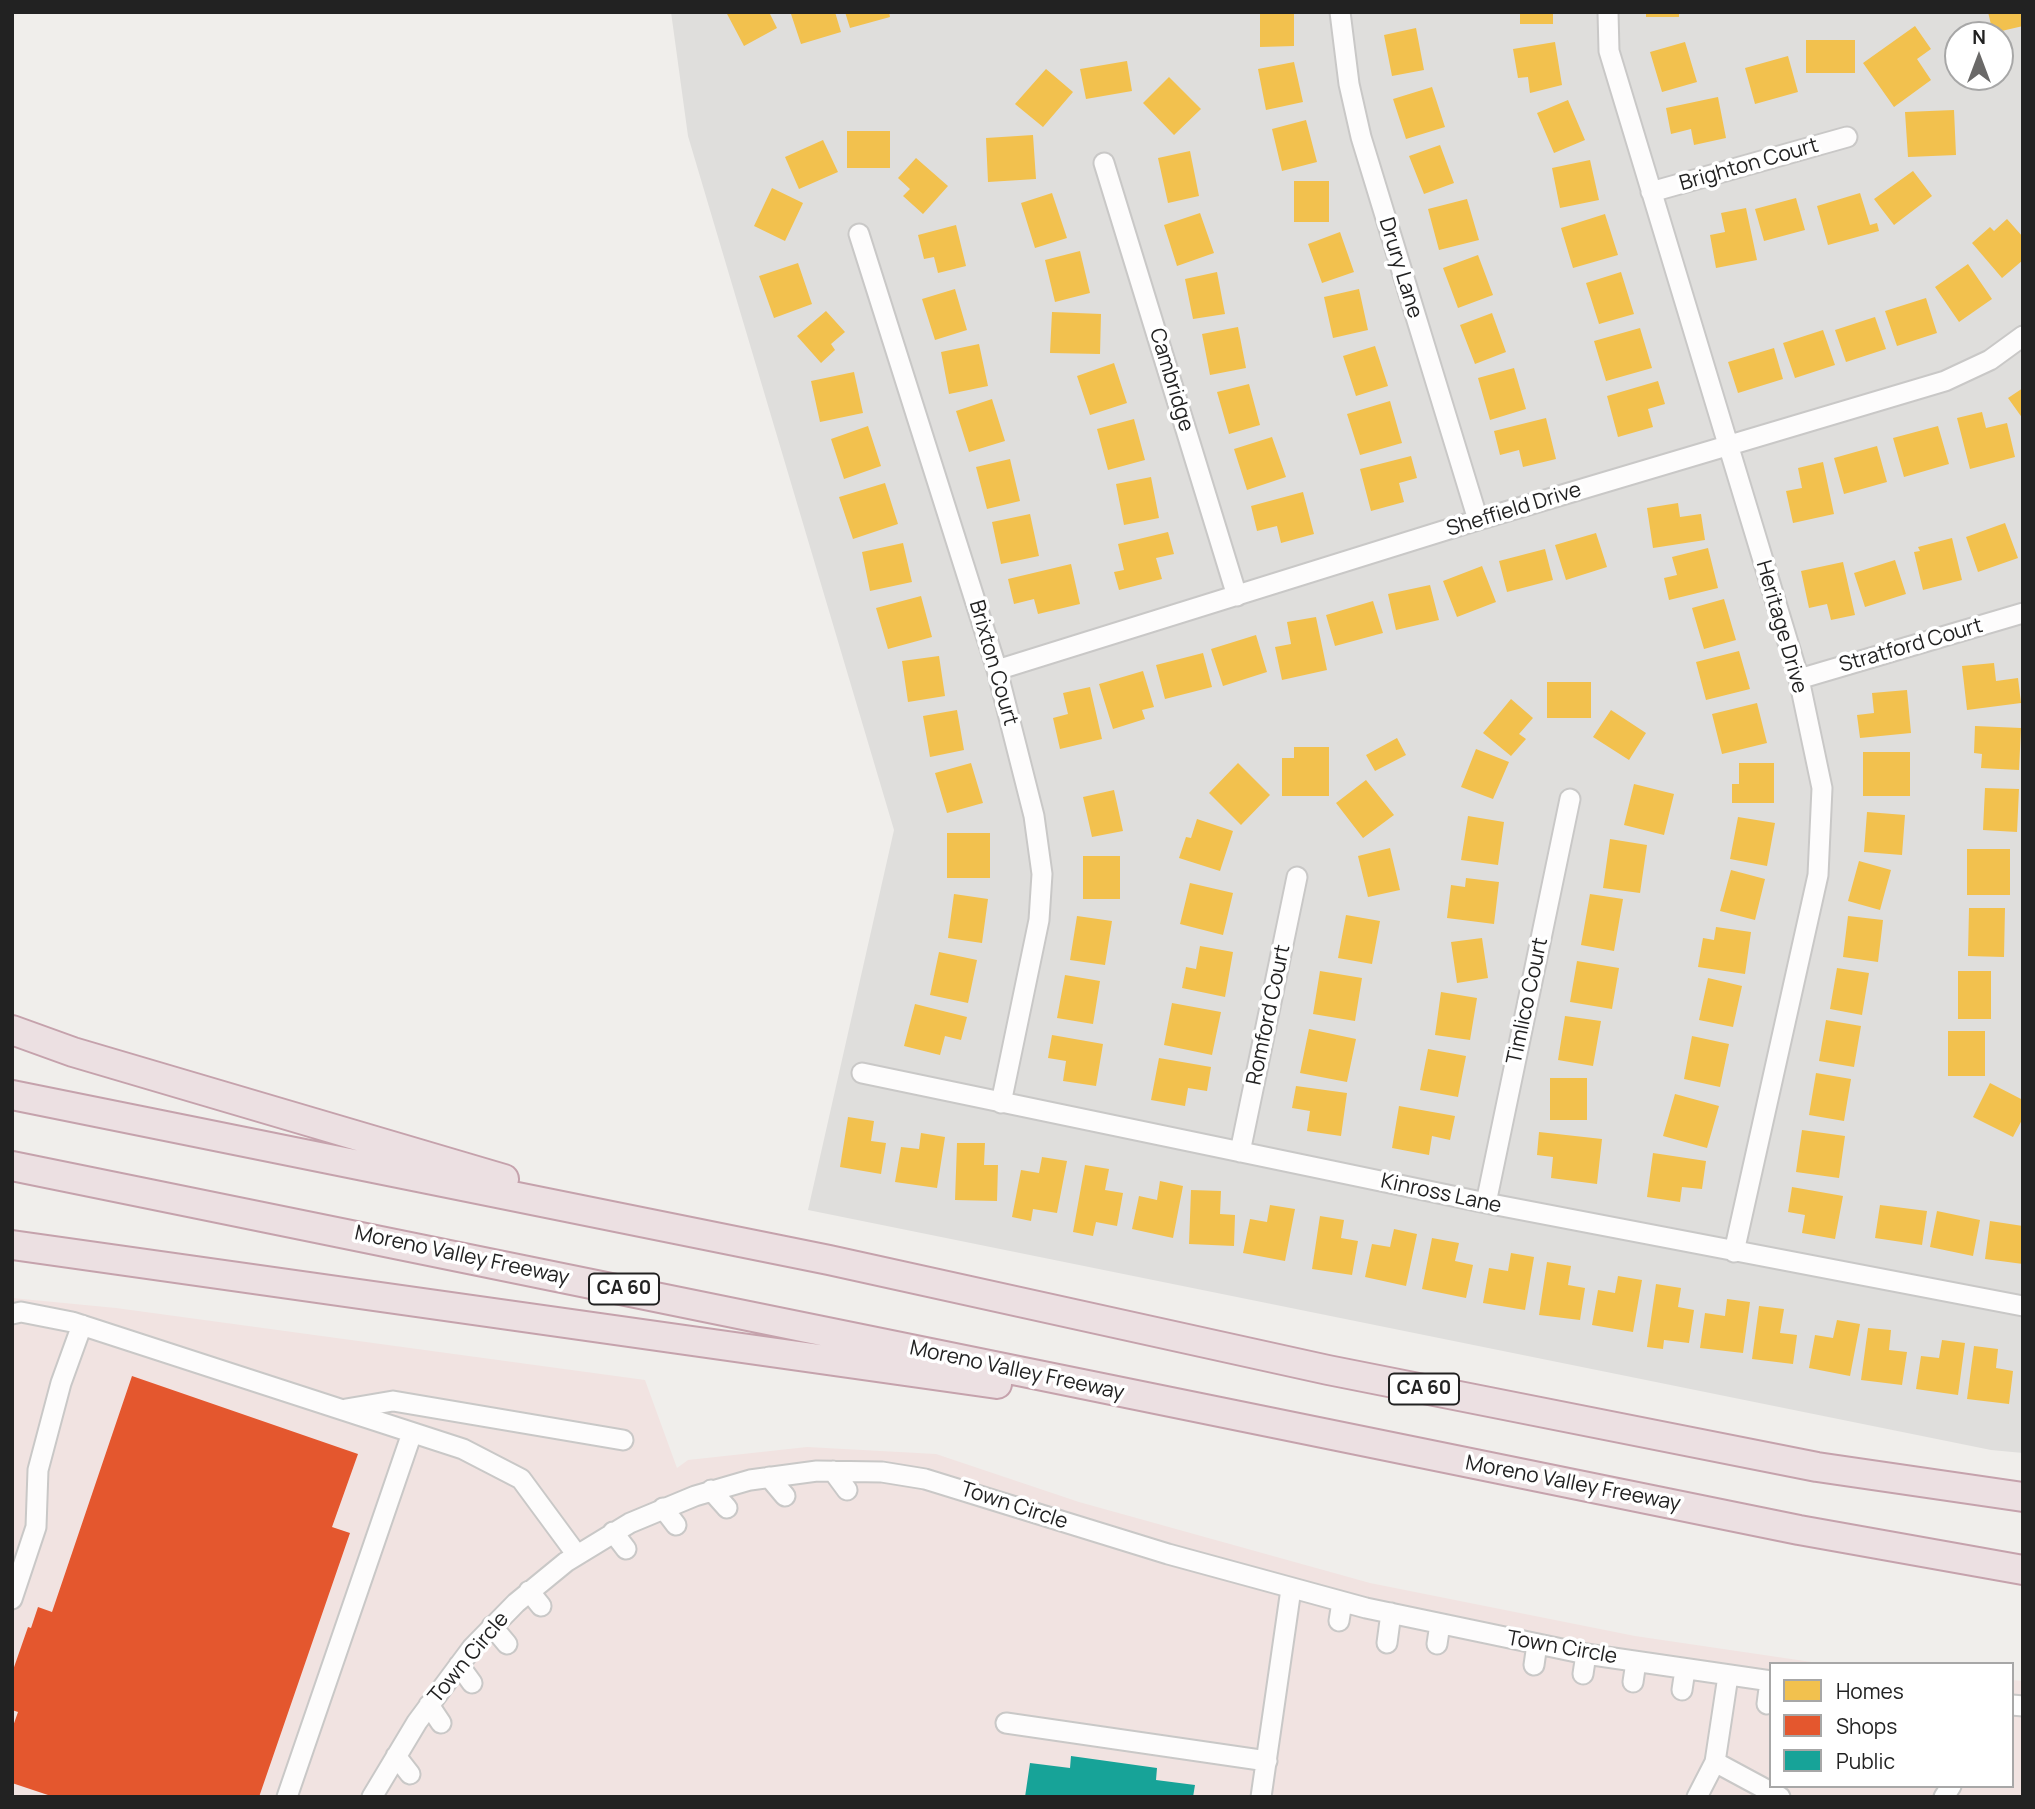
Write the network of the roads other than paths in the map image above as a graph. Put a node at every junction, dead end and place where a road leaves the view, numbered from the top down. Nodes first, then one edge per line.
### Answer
1 (1340, 12) edge
2 (1608, 12) edge
3 (1847, 137) dead end
4 (1104, 163) dead end
5 (1651, 192) junction
6 (859, 234) dead end
7 (2023, 336) edge
8 (1728, 448) junction
9 (1478, 520) junction
10 (1237, 596) junction
11 (2023, 612) edge
12 (997, 670) junction
13 (1799, 679) junction
14 (1570, 799) dead end
15 (1297, 877) dead end
16 (12, 1030) edge
17 (862, 1073) dead end
18 (12, 1095) edge
19 (1001, 1103) junction
20 (1240, 1152) junction
21 (12, 1166) edge
22 (1486, 1203) junction
23 (12, 1245) edge
24 (1734, 1252) junction
25 (829, 1260) junction
26 (2023, 1306) edge
27 (12, 1314) edge
28 (82, 1325) junction
29 (342, 1410) junction
30 (1235, 1416) junction
31 (412, 1433) junction
32 (623, 1440) dead end
33 (833, 1471) junction
34 (769, 1477) junction
35 (711, 1490) junction
36 (847, 1490) dead end
37 (785, 1496) dead end
38 (2023, 1497) edge
39 (663, 1508) junction
40 (727, 1508) dead end
41 (676, 1525) dead end
42 (613, 1532) junction
43 (626, 1549) dead end
44 (577, 1555) junction
45 (2023, 1570) edge
46 (1291, 1589) junction
47 (12, 1599) edge
48 (1342, 1602) junction
49 (1391, 1613) junction
50 (1339, 1621) dead end
51 (492, 1626) junction
52 (1488, 1634) junction
53 (1387, 1643) dead end
54 (507, 1644) dead end
55 (1537, 1644) junction
56 (1485, 1654) dead end
57 (1586, 1654) junction
58 (1636, 1662) junction
59 (459, 1665) junction
60 (1534, 1665) dead end
61 (1685, 1670) junction
62 (1583, 1674) dead end
63 (1728, 1676) junction
64 (1769, 1681) edge
65 (1633, 1682) dead end
66 (472, 1683) dead end
67 (1682, 1690) dead end
68 (1769, 1690) edge
69 (1766, 1704) dead end
70 (429, 1705) junction
71 (441, 1723) dead end
72 (1006, 1723) dead end
73 (396, 1756) junction
74 (1267, 1761) junction
75 (1715, 1762) junction
76 (410, 1774) dead end
77 (287, 1797) edge
78 (372, 1797) edge
79 (1261, 1797) edge
80 (1697, 1797) edge
81 (1780, 1797) edge

1 - 9 street, Drury Lane
2 - 5 street, Heritage Drive
3 - 5 street, Brighton Court
4 - 10 street, Cambridge
5 - 8 street, Heritage Drive
6 - 12 street, Brixton Court
7 - 8 street, Sheffield Drive
8 - 9 street, Sheffield Drive
8 - 13 street, Heritage Drive
9 - 10 street, Sheffield Drive
10 - 12 street, Sheffield Drive
11 - 13 street, Stratford Court
12 - 19 street, Brixton Court
13 - 24 street, Heritage Drive
14 - 22 street, Timlico Court
15 - 20 street, Romford Court
16 - 25 highway
17 - 19 street, Kinross Lane
18 - 25 highway, CA 60
19 - 20 street, Kinross Lane
20 - 22 street, Kinross Lane
21 - 30 highway, Moreno Valley Freeway / CA 60
22 - 24 street, Kinross Lane
23 - 30 highway
24 - 26 street, Kinross Lane
25 - 38 highway, CA 60
27 - 28 street
28 - 29 street
28 - 47 street
29 - 31 street
29 - 32 street
30 - 45 highway, Moreno Valley Freeway / CA 60
31 - 44 street
31 - 77 street
33 - 34 street, Town Circle
33 - 36 street
33 - 46 street, Town Circle
34 - 35 street, Town Circle
34 - 37 street
35 - 39 street, Town Circle
35 - 40 street
39 - 41 street
39 - 42 street, Town Circle
42 - 43 street
42 - 44 street, Town Circle
44 - 51 street, Town Circle
46 - 48 street, Town Circle
46 - 74 street
48 - 49 street, Town Circle
48 - 50 street
49 - 52 street, Town Circle
49 - 53 street
51 - 54 street
51 - 59 street, Town Circle
52 - 55 street, Town Circle
52 - 56 street
55 - 57 street, Town Circle
55 - 60 street
57 - 58 street, Town Circle
57 - 62 street
58 - 61 street, Town Circle
58 - 65 street
59 - 66 street
59 - 70 street, Town Circle
61 - 63 street, Town Circle
61 - 67 street
63 - 64 street, Town Circle
63 - 75 street
68 - 69 street
70 - 71 street
70 - 73 street, Town Circle
72 - 74 street
73 - 76 street
73 - 78 street, Town Circle
74 - 79 street
75 - 80 street
75 - 81 street

